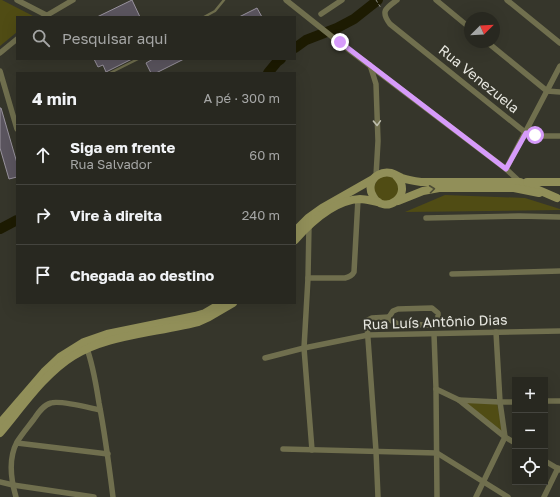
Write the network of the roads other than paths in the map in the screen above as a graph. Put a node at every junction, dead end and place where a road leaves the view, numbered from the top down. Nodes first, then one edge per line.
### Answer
1 (16, 0) edge
2 (73, 0) edge
3 (224, 0) edge
4 (286, 0) edge
5 (342, 0) edge
6 (397, 0) edge
7 (436, 0) edge
8 (506, 0) edge
9 (321, 14) dead end
10 (45, 16) edge
11 (206, 16) edge
12 (464, 23) edge
13 (16, 40) edge
14 (560, 43) edge
15 (494, 48) edge
16 (0, 53) edge
17 (136, 60) edge
18 (370, 65) junction
19 (560, 66) edge
20 (0, 71) edge
21 (112, 72) edge
22 (383, 75) junction
23 (376, 84) junction
24 (547, 91) junction
25 (560, 92) edge
26 (16, 127) edge
27 (526, 133) junction
28 (560, 136) edge
29 (506, 169) junction
30 (396, 176) junction
31 (375, 177) junction
32 (520, 182) junction
33 (560, 182) edge
34 (558, 198) edge
35 (358, 200) junction
36 (378, 202) junction
37 (395, 202) junction
38 (560, 217) edge
39 (426, 218) dead end
40 (308, 222) junction
41 (296, 230) edge
42 (296, 239) edge
43 (560, 271) edge
44 (452, 274) dead end
45 (308, 278) junction
46 (220, 304) edge
47 (232, 304) edge
48 (389, 317) junction
49 (560, 331) edge
50 (496, 332) junction
51 (434, 334) junction
52 (368, 335) junction
53 (85, 345) junction
54 (304, 348) junction
55 (265, 358) dead end
56 (436, 389) junction
57 (458, 400) junction
58 (548, 401) edge
59 (560, 401) edge
60 (500, 402) junction
61 (512, 402) edge
62 (100, 410) junction
63 (0, 423) edge
64 (0, 433) edge
65 (505, 437) junction
66 (512, 441) edge
67 (17, 443) junction
68 (283, 449) dead end
69 (312, 450) junction
70 (376, 451) junction
71 (437, 453) junction
72 (108, 454) junction
73 (548, 463) edge
74 (559, 469) edge
75 (0, 482) edge
76 (484, 482) junction
77 (13, 485) junction
78 (16, 497) edge
79 (94, 497) edge
80 (113, 497) edge
81 (378, 497) edge
82 (437, 497) edge
83 (476, 497) edge
84 (508, 497) edge
85 (544, 497) edge

1 - 10 street
2 - 10 street
3 - 11 lane
4 - 18 street
5 - 9 street
6 - 27 street, Rua Venezuela
7 - 12 street
8 - 14 street
13 - 16 street
15 - 24 street
17 - 21 lane
18 - 22 street
18 - 23 street
19 - 24 street
20 - 26 street
22 - 23 street
22 - 29 street
23 -> 31 street
24 - 25 street
24 - 27 street
27 - 28 street
27 - 29 street
29 - 32 street
30 - 31 main road
30 - 32 main road
30 - 37 main road
31 - 36 main road
31 - 40 main road
32 - 33 main road
32 - 34 main road
33 - 34 main road
37 -> 34 main road
35 - 36 main road
35 - 40 main road
35 - 45 street
36 - 37 main road
38 - 39 street
40 - 41 main road
40 - 42 main road
40 - 45 street
43 - 44 street
45 - 54 street
46 - 53 main road
47 - 53 main road
48 - 48 street
48 - 52 street
49 - 50 street, Rua Luís Antônio Dias
50 - 51 street, Rua Luís Antônio Dias
50 - 60 street
51 - 52 street, Rua Luís Antônio Dias
51 - 56 street
52 - 54 street, Rua Luís Antônio Dias
52 - 70 street
53 - 62 street
53 - 63 main road
53 - 64 main road
54 - 55 street, Rua Luís Antônio Dias
54 - 69 street
56 - 57 street
56 - 71 street
57 - 60 street
57 - 65 street
58 - 59 street
60 - 61 street
60 - 65 street
62 - 67 street
62 - 72 street
65 - 66 street
65 - 76 street
67 - 72 street
67 - 77 street
68 - 69 street
69 - 70 street
70 - 71 street
70 - 81 street
71 - 76 street
71 - 82 street
72 - 80 street
73 - 74 street
74 - 85 street
75 - 77 street
76 - 83 street
76 - 84 street
77 - 78 street
77 - 79 street

